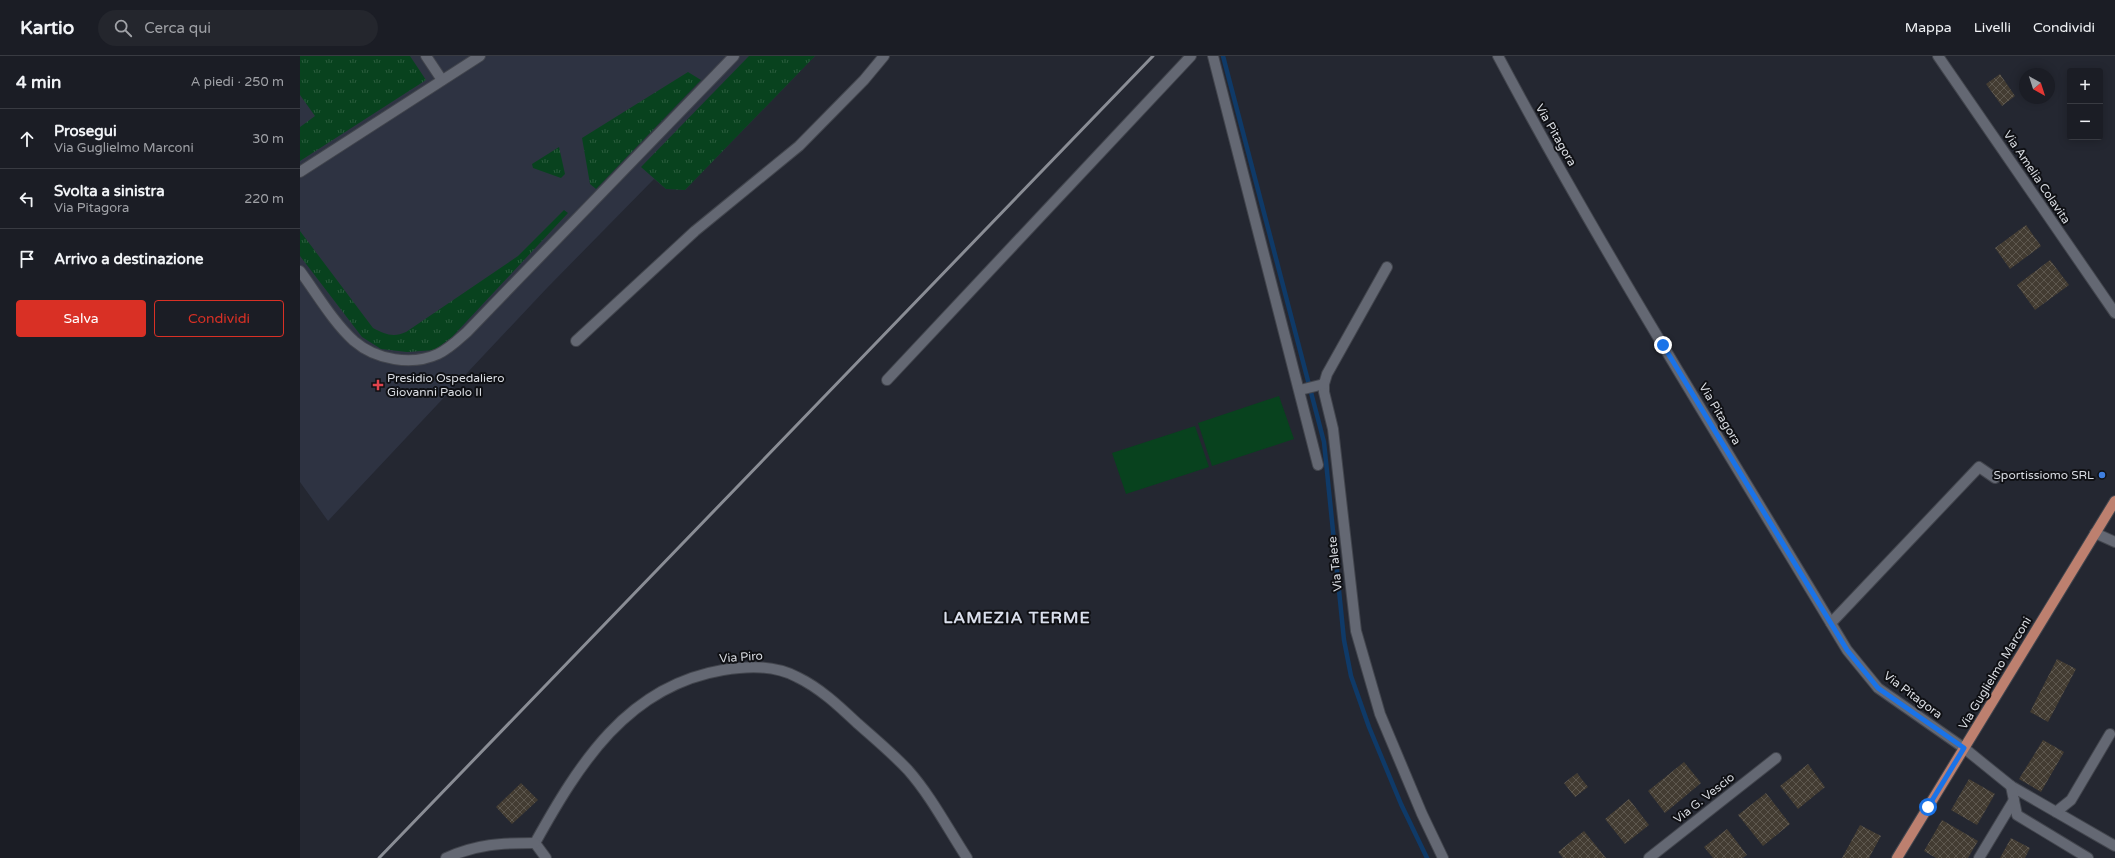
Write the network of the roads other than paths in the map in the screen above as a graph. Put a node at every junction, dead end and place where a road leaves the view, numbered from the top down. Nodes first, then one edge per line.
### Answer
1 (426, 56) edge
2 (480, 56) edge
3 (734, 56) edge
4 (884, 56) edge
5 (1191, 56) edge
6 (1213, 56) edge
7 (1498, 56) edge
8 (1938, 56) edge
9 (442, 80) junction
10 (300, 172) edge
11 (1387, 267) dead end
12 (300, 271) edge
13 (2115, 313) edge
14 (576, 341) dead end
15 (887, 380) dead end
16 (1324, 384) junction
17 (1300, 390) junction
18 (1318, 465) dead end
19 (1995, 478) dead end
20 (2115, 501) edge
21 (2095, 533) junction
22 (2115, 542) edge
23 (1831, 623) junction
24 (2110, 734) dead end
25 (1964, 748) junction
26 (1776, 758) dead end
27 (2012, 786) junction
28 (2014, 800) junction
29 (2056, 812) junction
30 (535, 843) junction
31 (2115, 846) edge
32 (446, 858) edge
33 (546, 858) edge
34 (967, 858) edge
35 (1443, 858) edge
36 (1649, 858) edge
37 (1897, 858) edge
38 (1979, 858) edge
39 (2088, 858) edge

1 - 9 street
2 - 9 street
3 - 12 street
4 - 14 street
5 - 15 street
6 - 17 street
7 - 23 street, Via Pitagora
8 - 13 street, Via Amelia Colavita
9 - 10 street
11 - 16 street
16 - 17 street
16 - 35 street, Via Talete
17 - 18 street
19 - 23 street
20 - 21 main road, Via Guglielmo Marconi
21 - 22 street
21 - 25 main road, Via Guglielmo Marconi
23 - 25 street, Via Pitagora
24 - 29 street
25 - 27 street, Via Pitagora
25 - 37 main road, Via Guglielmo Marconi
26 - 36 street, Via G. Vescio
27 - 28 street
27 - 29 street, Via Pitagora
28 - 38 street
28 - 39 street
29 - 31 street, Via Pitagora
30 - 32 street
30 - 33 street
30 - 34 street, Via Piro

